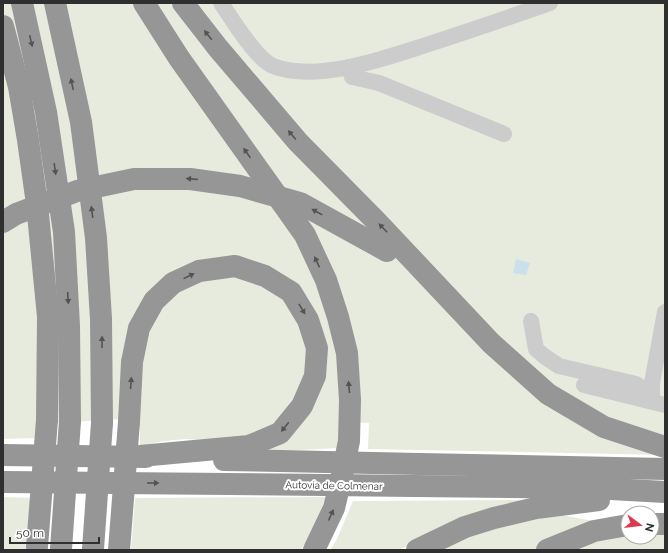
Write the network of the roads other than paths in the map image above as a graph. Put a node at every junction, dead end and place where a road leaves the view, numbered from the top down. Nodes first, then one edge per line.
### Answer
1 (22, 3) edge
2 (55, 3) edge
3 (144, 3) edge
4 (183, 3) edge
5 (221, 3) edge
6 (550, 3) edge
7 (3, 26) edge
8 (349, 67) junction
9 (504, 134) dead end
10 (3, 222) edge
11 (665, 312) edge
12 (468, 317) junction
13 (531, 321) dead end
14 (584, 385) dead end
15 (654, 402) edge
16 (665, 447) edge
17 (3, 455) edge
18 (140, 456) junction
19 (665, 469) edge
20 (3, 483) edge
21 (656, 492) edge
22 (620, 526) edge
23 (37, 549) edge
24 (61, 550) edge
25 (93, 550) edge
26 (119, 550) edge
27 (314, 550) edge
28 (417, 550) edge
29 (547, 550) edge

1 -> 24 highway, bridge
25 -> 2 highway, bridge
27 -> 3 highway
12 -> 4 highway
5 - 8 street
6 - 8 street
7 - 23 highway, bridge
8 - 9 street
12 -> 10 highway, bridge
11 - 15 street
12 - 16 highway
13 - 15 street
14 - 15 street
17 - 18 highway
18 - 19 highway, bridge
26 -> 18 highway, bridge
20 -> 21 highway, Autovía de Colmenar, bridge
21 - 28 highway
22 - 29 highway

